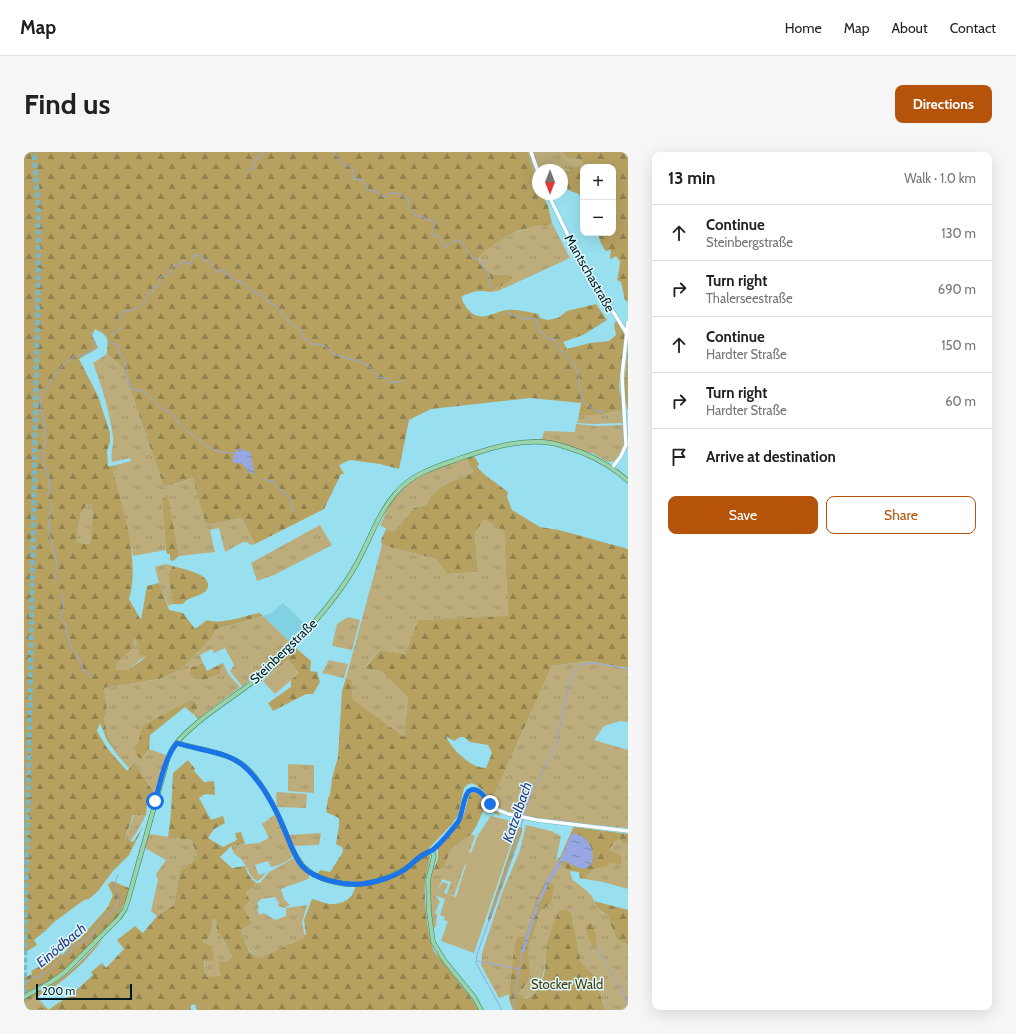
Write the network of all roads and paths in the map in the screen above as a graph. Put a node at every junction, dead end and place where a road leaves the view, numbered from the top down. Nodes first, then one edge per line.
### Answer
1 (531, 152) edge
2 (535, 164) edge
3 (551, 200) edge
4 (628, 322) edge
5 (627, 334) junction
6 (612, 468) junction
7 (628, 481) edge
8 (177, 743) junction
9 (628, 831) edge
10 (432, 851) junction
11 (24, 997) edge
12 (481, 1010) edge

1 - 2 street
3 - 5 street, Mantschastraße
4 - 5 street
5 - 6 street
6 - 7 main road, Steinbergstraße
6 - 8 main road, Steinbergstraße
8 - 10 main road
8 - 11 main road, Steinbergstraße
9 - 10 street
10 - 12 main road

